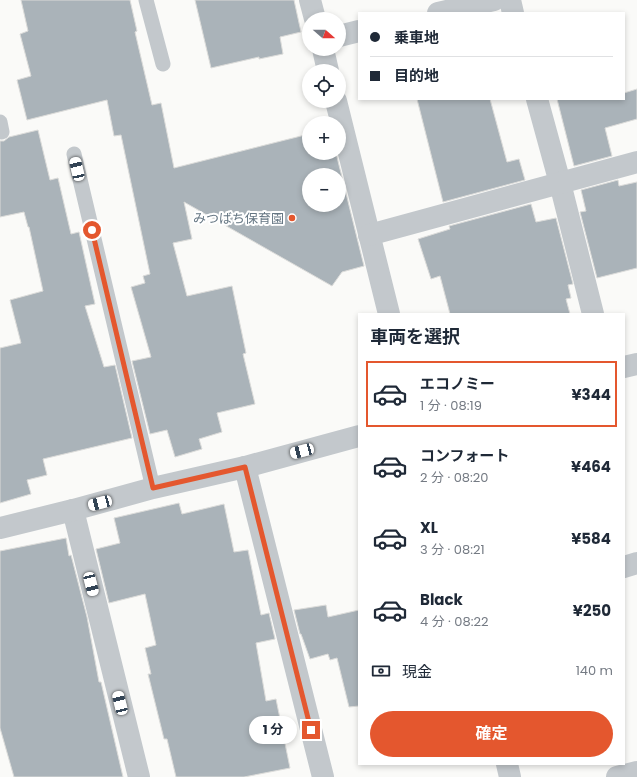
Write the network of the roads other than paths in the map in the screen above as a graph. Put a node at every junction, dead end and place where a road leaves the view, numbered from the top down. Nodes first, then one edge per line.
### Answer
1 (146, 0) edge
2 (310, 0) edge
3 (494, 0) edge
4 (510, 0) edge
5 (313, 12) edge
6 (442, 12) edge
7 (513, 12) edge
8 (358, 31) edge
9 (346, 34) edge
10 (163, 64) dead end
11 (537, 100) edge
12 (338, 108) edge
13 (74, 154) dead end
14 (637, 162) edge
15 (560, 183) junction
16 (369, 235) junction
17 (389, 313) edge
18 (593, 313) edge
19 (637, 364) edge
20 (625, 367) edge
21 (358, 436) edge
22 (245, 467) junction
23 (153, 488) junction
24 (73, 510) junction
25 (0, 528) edge
26 (637, 563) edge
27 (625, 567) edge
28 (507, 765) edge
29 (637, 772) edge
30 (138, 777) edge
31 (323, 777) edge
32 (510, 777) edge
33 (617, 777) edge

1 - 10 lane
2 - 5 street
3 - 6 street
4 - 7 street
8 - 9 street
11 - 15 street
12 - 16 street
13 - 23 lane
14 - 15 street
15 - 16 street
15 - 18 street
16 - 17 street
19 - 20 street
21 - 22 street
22 - 23 street
22 - 31 street
23 - 24 street
24 - 25 street
24 - 30 street
26 - 27 street
28 - 32 street
29 - 33 street

